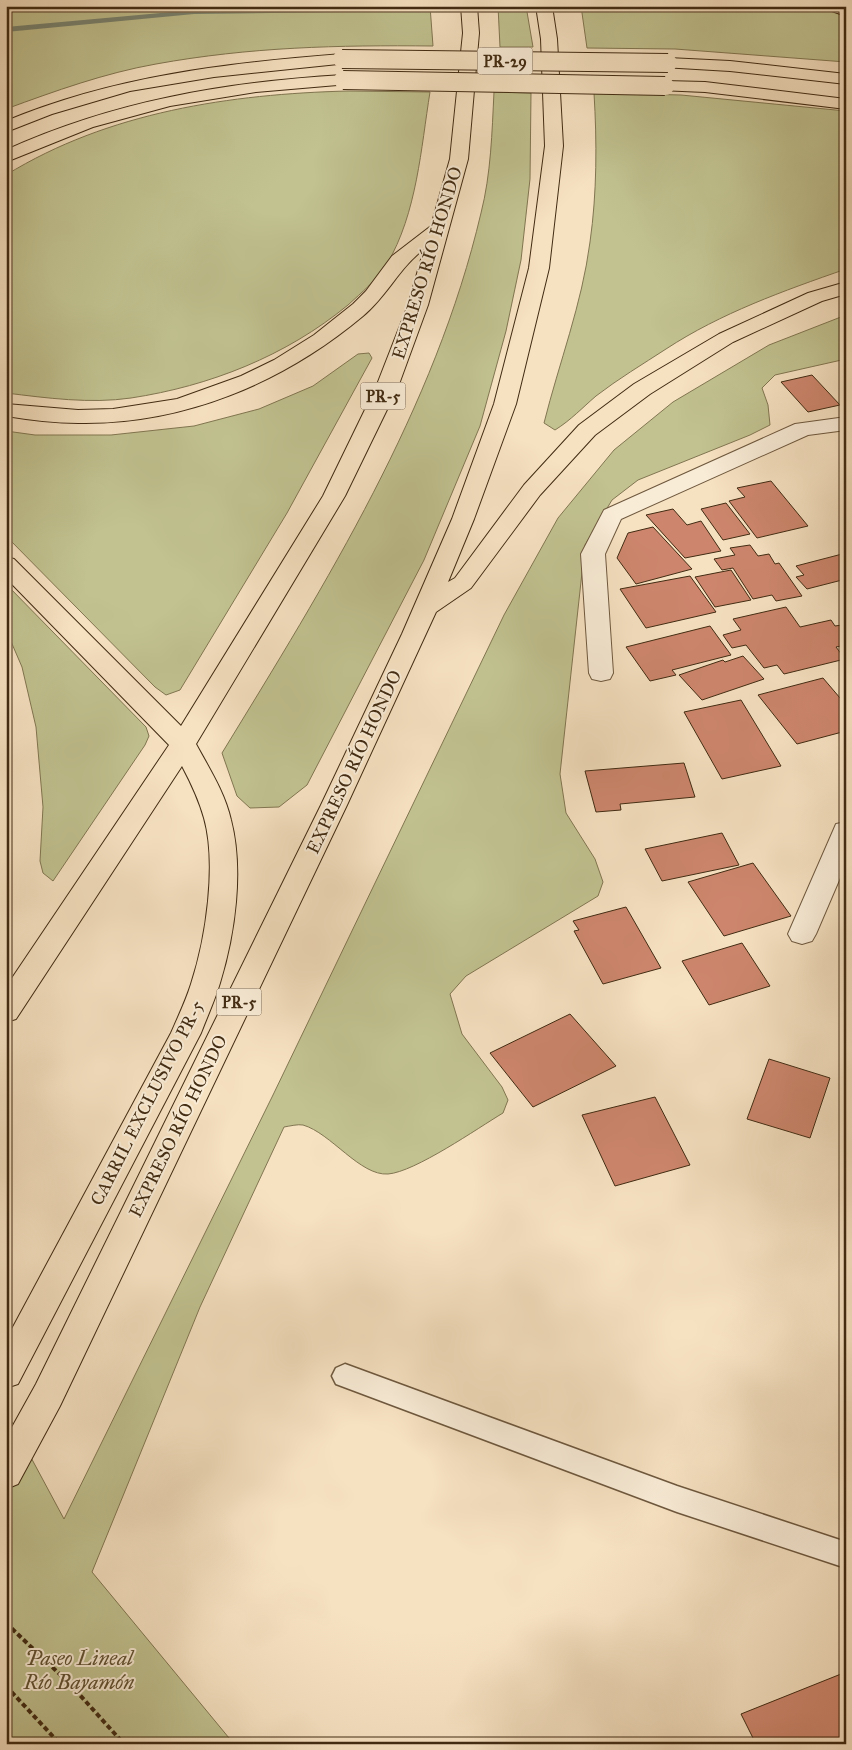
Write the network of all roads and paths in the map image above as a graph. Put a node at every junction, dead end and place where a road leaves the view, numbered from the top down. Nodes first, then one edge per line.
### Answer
1 (469, 6) edge
2 (544, 6) edge
3 (832, 6) edge
4 (846, 11) edge
5 (846, 79) edge
6 (846, 104) edge
7 (6, 127) edge
8 (6, 157) edge
9 (440, 227) junction
10 (846, 288) edge
11 (6, 410) edge
12 (846, 422) edge
13 (6, 564) edge
14 (426, 607) junction
15 (602, 673) dead end
16 (183, 744) junction
17 (846, 831) edge
18 (802, 934) dead end
19 (6, 1011) edge
20 (6, 1373) edge
21 (345, 1376) dead end
22 (6, 1473) edge
23 (846, 1555) edge
24 (6, 1623) edge
25 (6, 1686) edge
26 (60, 1744) edge
27 (124, 1744) edge

1 - 9 highway, EXPRESO RÍO HONDO / PR-5
2 - 14 highway, EXPRESO RÍO HONDO / PR-5
3 - 4 highway
5 - 7 highway, PR-29, bridge
6 - 8 highway, PR-29, bridge
9 - 11 highway
9 - 16 highway, EXPRESO RÍO HONDO / PR-5
10 - 14 highway
12 - 15 street
13 - 16 highway, CARRIL EXCLUSIVO PR-5
14 - 22 highway, EXPRESO RÍO HONDO / PR-5
16 - 19 highway, EXPRESO RÍO HONDO / PR-5
16 - 20 highway, CARRIL EXCLUSIVO PR-5
17 - 18 street
21 - 23 lane
24 - 27 path
25 - 26 path

